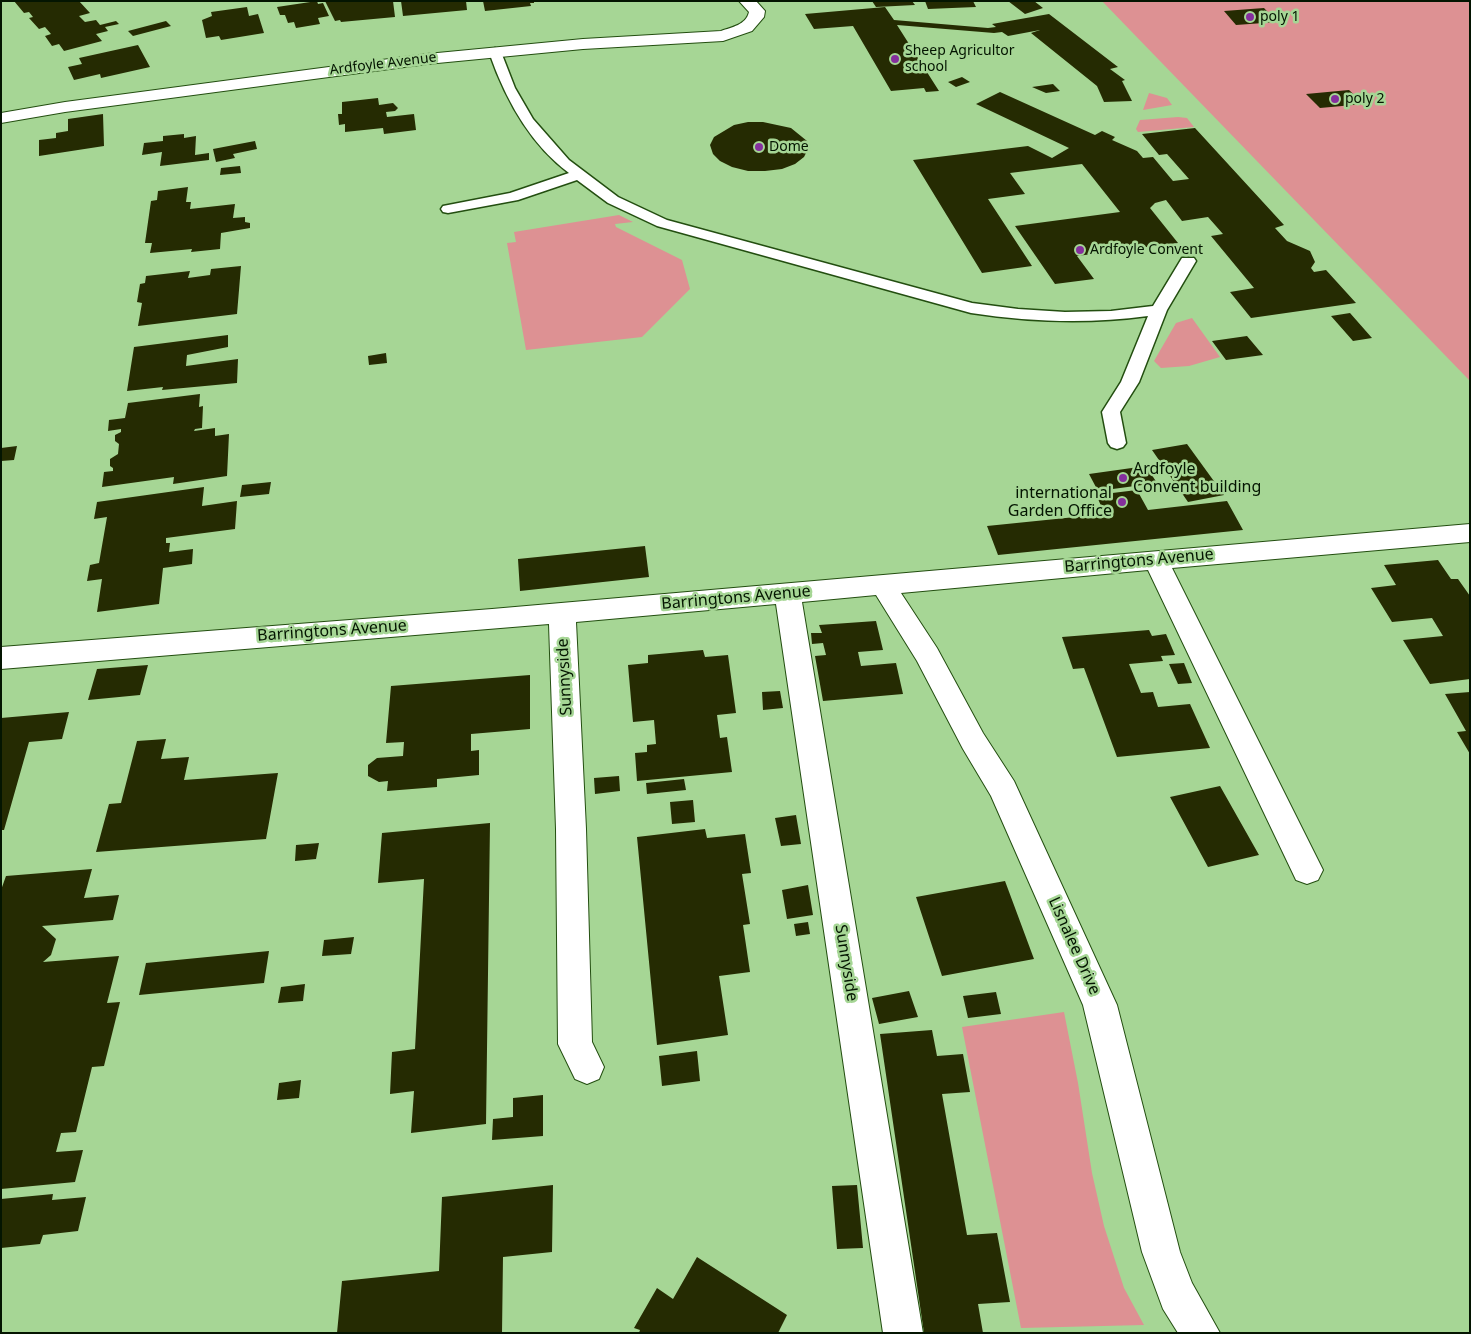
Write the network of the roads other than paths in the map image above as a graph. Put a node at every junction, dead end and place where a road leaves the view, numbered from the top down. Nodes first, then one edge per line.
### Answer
1 (752, 6) edge
2 (495, 52) junction
3 (1, 118) edge
4 (578, 175) junction
5 (448, 209) dead end
6 (1188, 261) dead end
7 (1159, 310) junction
8 (1117, 443) dead end
9 (1470, 533) edge
10 (1155, 559) junction
11 (883, 584) junction
12 (787, 593) junction
13 (562, 614) junction
14 (1, 658) edge
15 (1307, 870) dead end
16 (587, 1067) dead end
17 (903, 1333) edge
18 (1200, 1333) edge

1 - 2 street, Ardfoyle Avenue
2 - 3 street, Ardfoyle Avenue
2 - 4 lane
4 - 5 lane
4 - 7 lane
6 - 7 lane
7 - 8 lane
9 - 10 street, Barringtons Avenue
10 - 11 street, Barringtons Avenue
10 - 15 street
11 - 12 street, Barringtons Avenue
11 - 18 street, Lisnalee Drive
12 - 13 street, Barringtons Avenue
12 - 17 street, Sunnyside
13 - 14 street, Barringtons Avenue
13 - 16 street, Sunnyside

